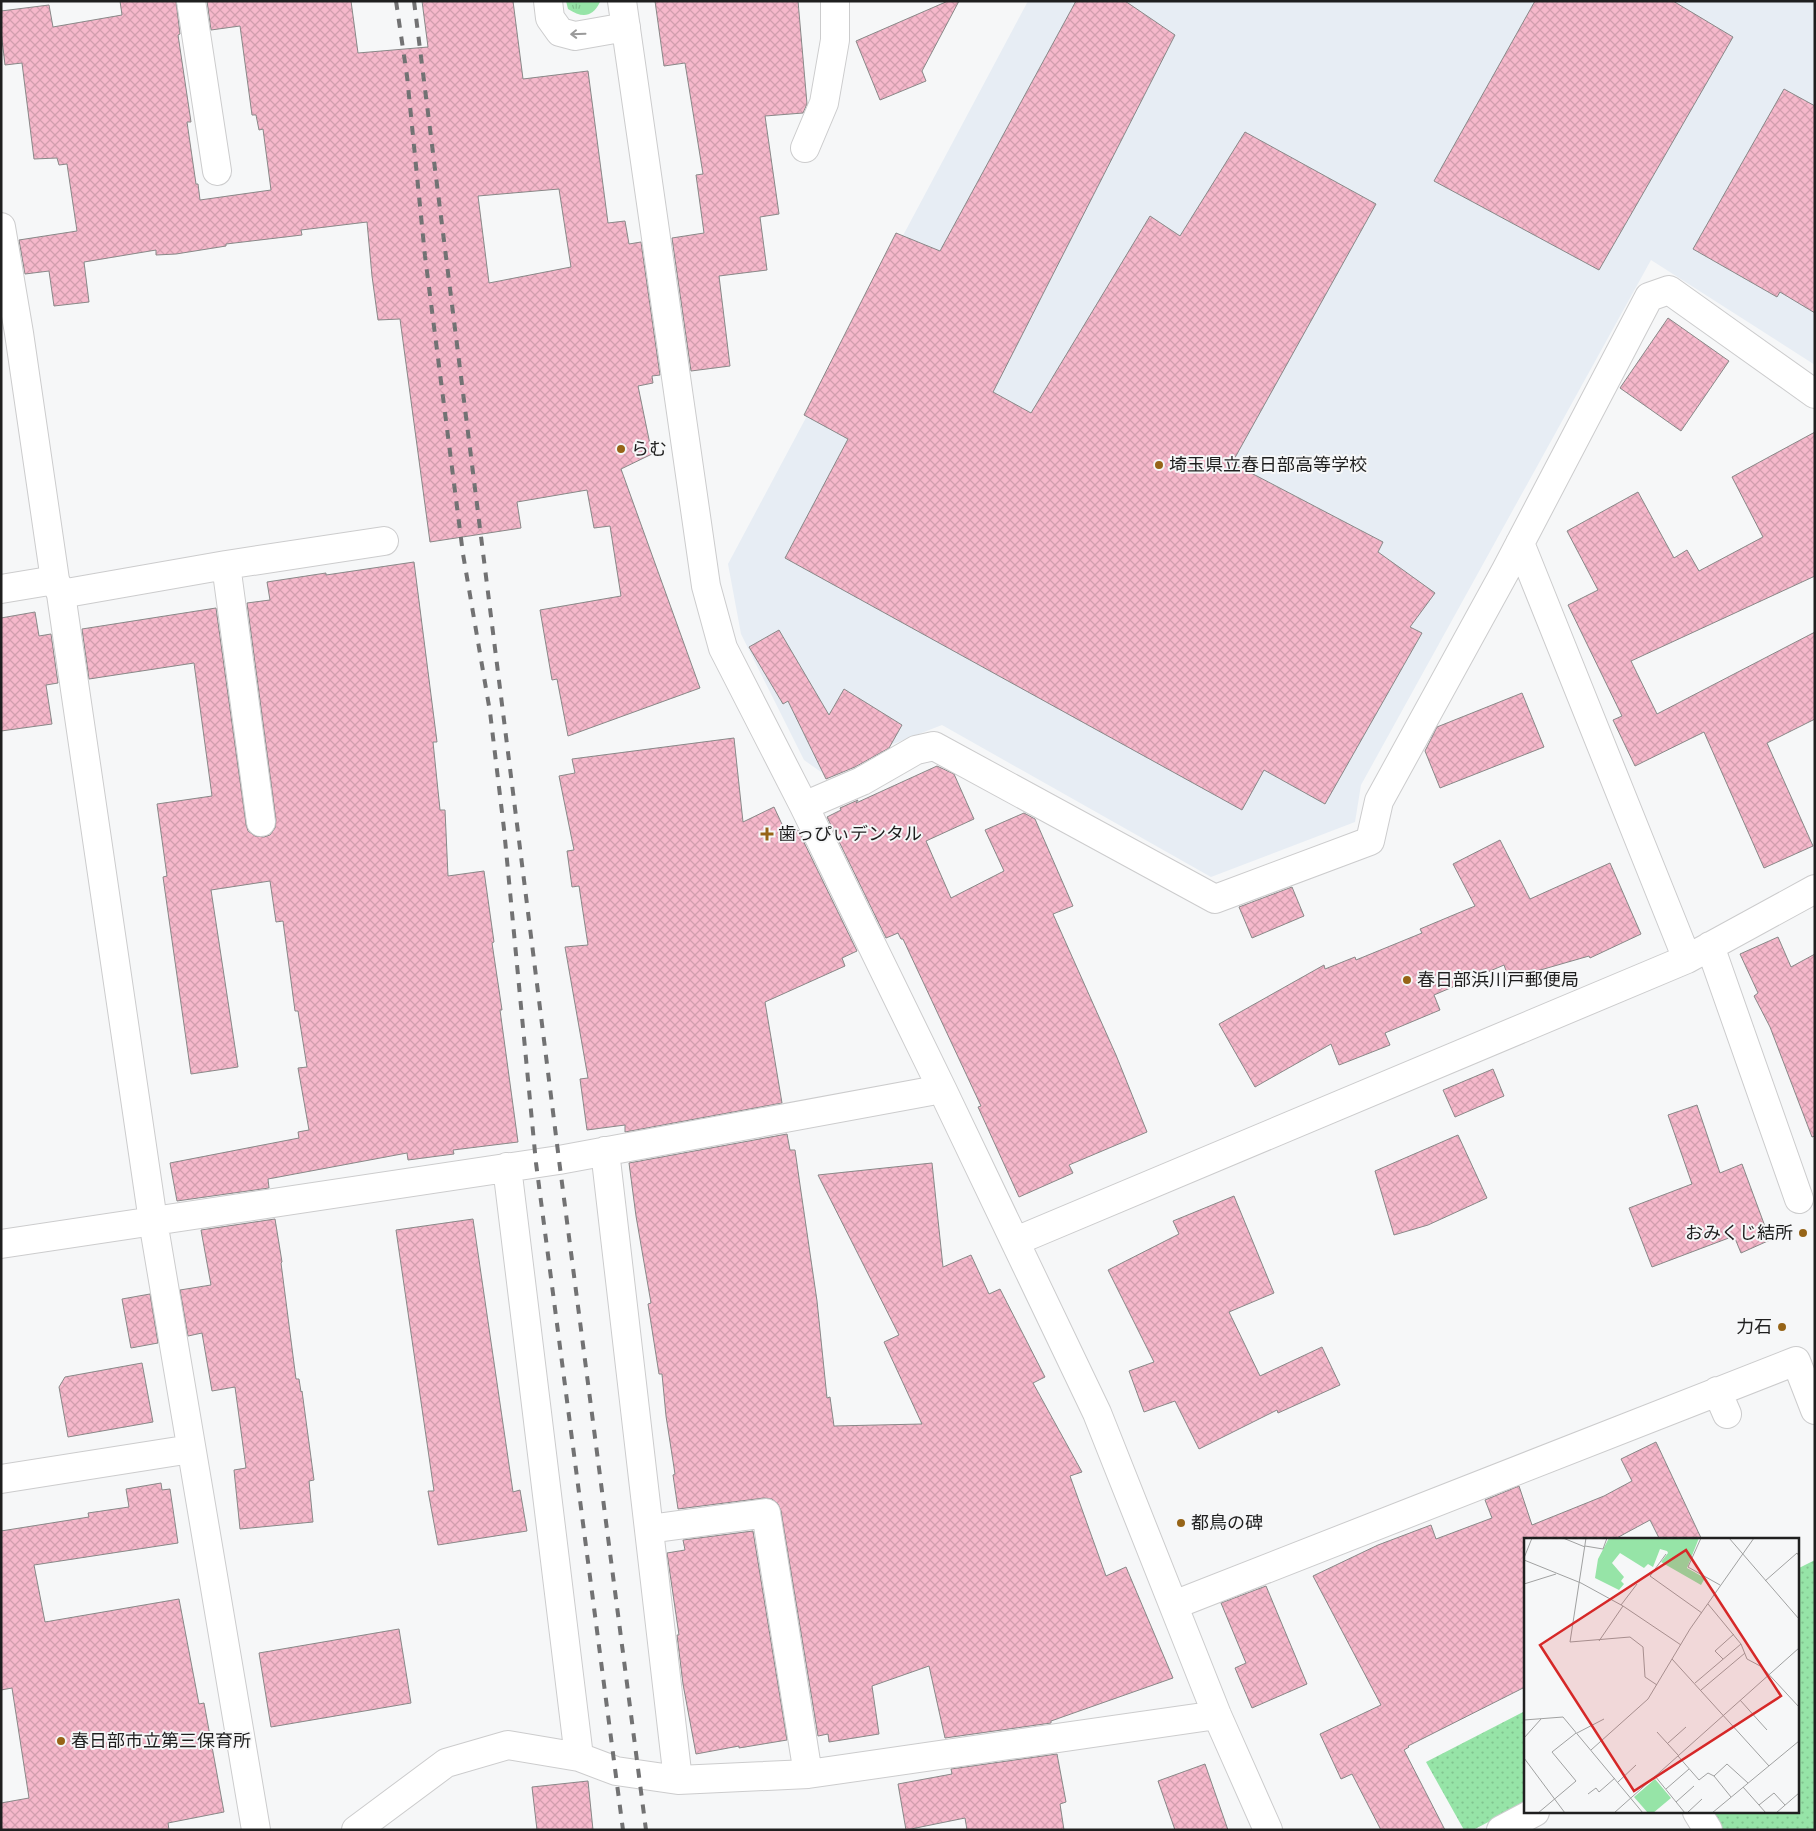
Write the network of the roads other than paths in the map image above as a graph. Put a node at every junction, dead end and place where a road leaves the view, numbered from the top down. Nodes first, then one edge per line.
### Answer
1 (191, 1) edge
2 (548, 1) edge
3 (835, 1) edge
4 (624, 14) edge
5 (805, 148) dead end
6 (217, 172) dead end
7 (1, 227) edge
8 (5, 273) edge
9 (1815, 394) edge
10 (384, 541) dead end
11 (1520, 543) junction
12 (226, 566) junction
13 (58, 587) junction
14 (1, 588) edge
15 (804, 806) junction
16 (261, 822) dead end
17 (1815, 889) edge
18 (1710, 946) junction
19 (1687, 959) junction
20 (942, 1089) junction
21 (605, 1151) junction
22 (507, 1167) junction
23 (1799, 1199) dead end
24 (153, 1221) junction
25 (1016, 1240) junction
26 (1, 1244) edge
27 (1815, 1410) edge
28 (191, 1450) junction
29 (1, 1479) edge
30 (649, 1529) junction
31 (1174, 1605) junction
32 (1217, 1715) junction
33 (580, 1757) junction
34 (808, 1774) junction
35 (678, 1780) junction
36 (1531, 1814) edge
37 (1698, 1814) edge
38 (256, 1830) edge
39 (356, 1830) edge
40 (1268, 1830) edge
41 (1501, 1830) edge
42 (1708, 1830) edge

1 - 6 street
4 -> 2 street
3 - 5 street
4 - 15 street
7 - 8 street
8 - 13 street
9 - 11 street
10 - 12 street
11 - 15 street
11 - 19 street
12 - 13 street
12 - 16 street
13 - 14 street
13 - 24 street
15 - 20 street
17 - 18 street
18 - 19 street
18 - 23 street
19 - 25 street
20 - 21 street
20 - 25 street
21 - 22 street
21 - 30 street
22 - 24 street
22 - 33 street
24 - 26 street
24 - 28 street
25 - 31 street
27 - 31 street
28 - 29 street
28 - 38 street
30 - 34 street
30 - 35 street
31 - 32 street
32 - 34 street
32 - 40 street
33 - 35 street
33 - 39 street
34 - 35 street
36 - 41 street
37 - 42 street

